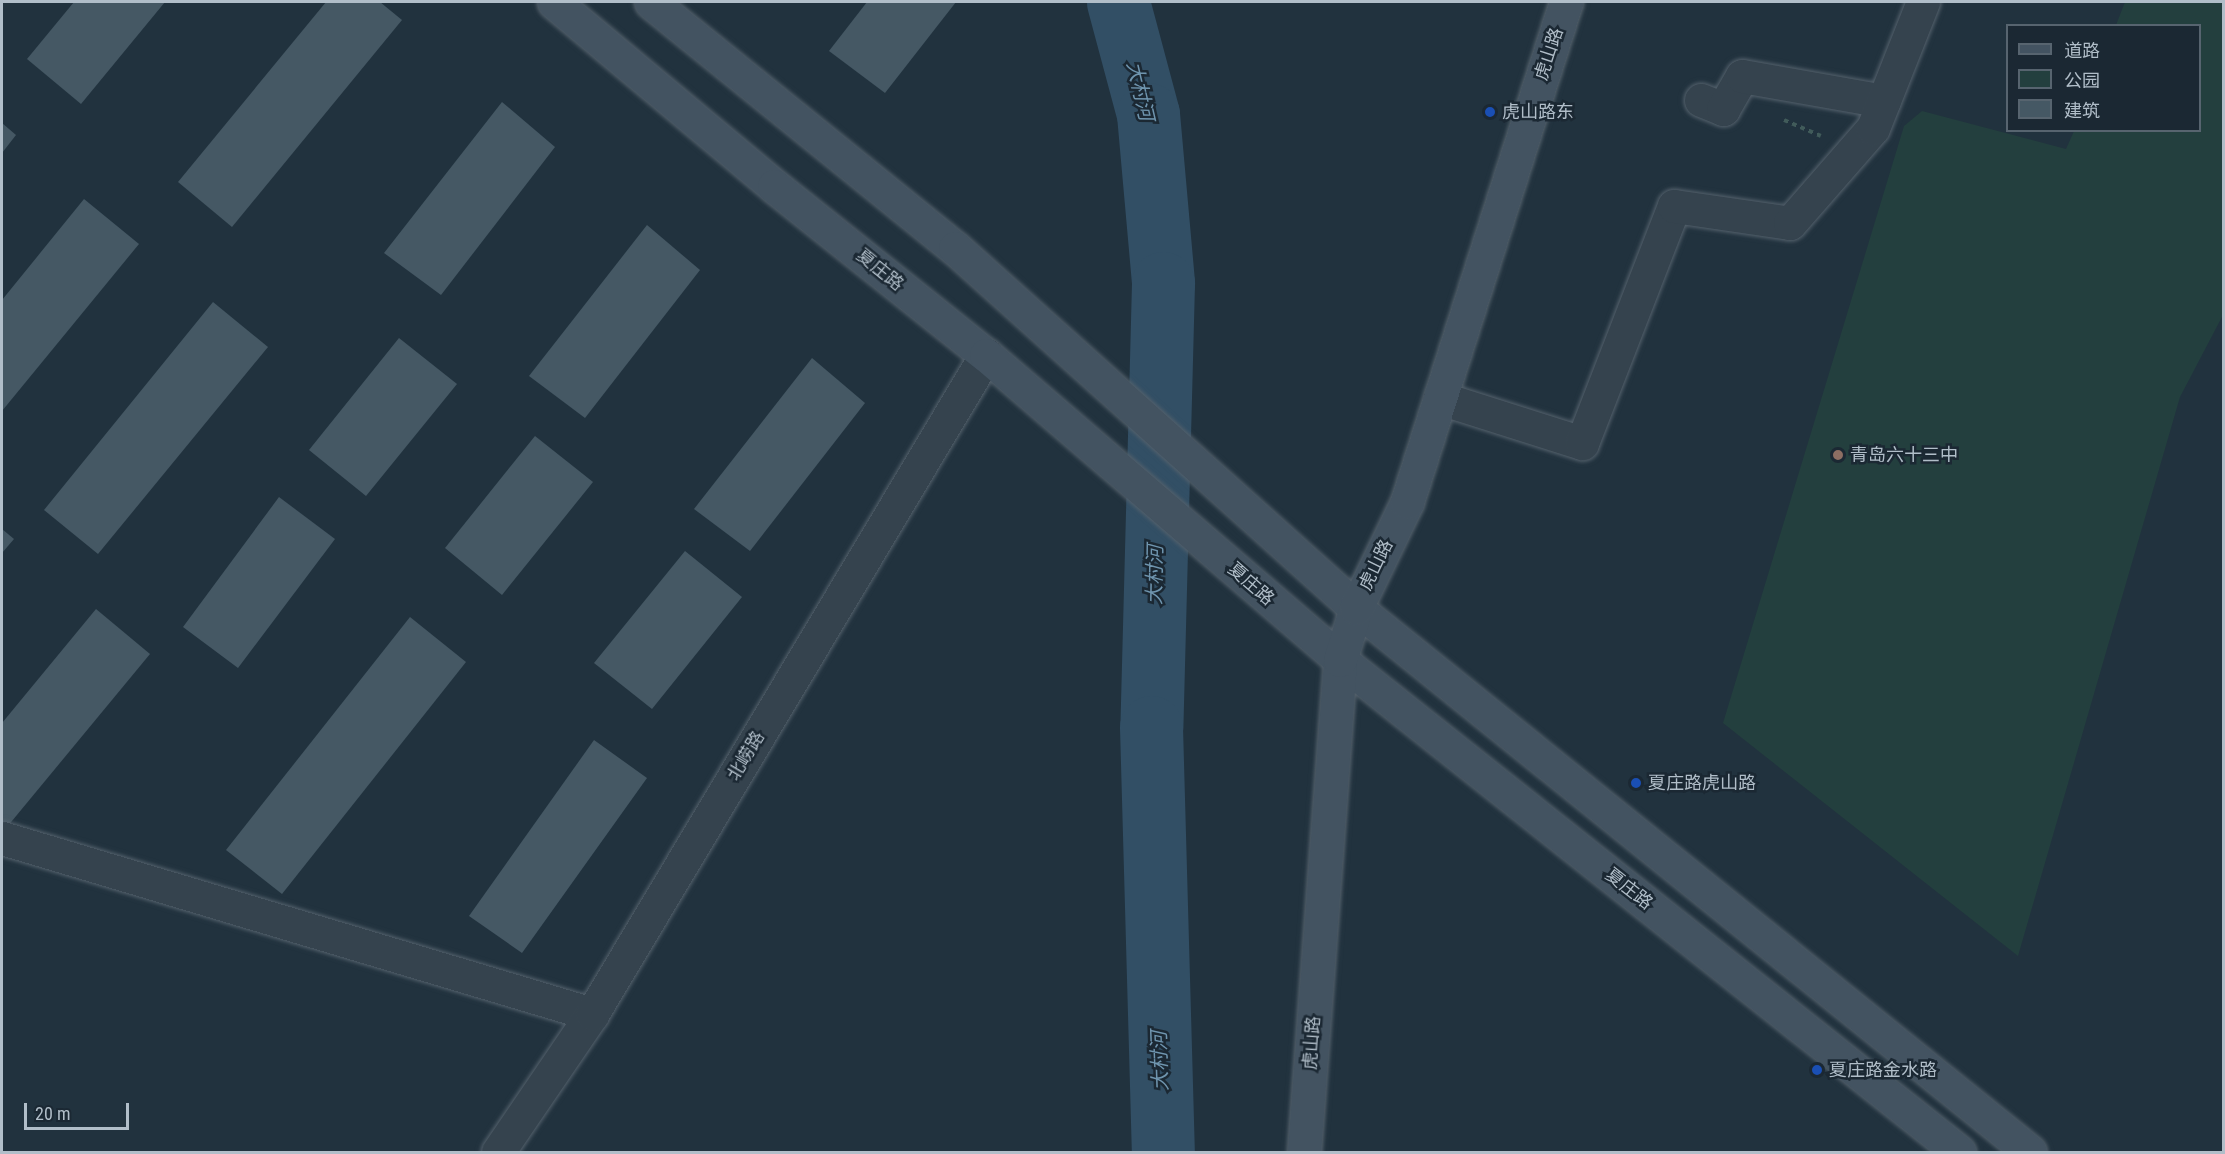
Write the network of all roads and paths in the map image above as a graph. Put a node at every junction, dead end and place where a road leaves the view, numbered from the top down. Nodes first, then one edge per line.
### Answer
1 (554, 2) edge
2 (651, 2) edge
3 (1566, 2) edge
4 (1923, 2) edge
5 (1701, 99) dead end
6 (1884, 101) junction
7 (1782, 120) dead end
8 (1855, 149) junction
9 (986, 355) junction
10 (1440, 398) junction
11 (1356, 608) junction
12 (1340, 660) junction
13 (2, 838) edge
14 (592, 1014) junction
15 (498, 1152) edge
16 (1304, 1152) edge
17 (1959, 1152) edge
18 (2030, 1152) edge

1 - 9 main road, 夏庄路
2 - 11 main road
3 - 10 main road, 虎山路
4 - 6 street
5 - 6 street
6 - 8 street
7 - 8 path
8 - 10 street
9 - 12 main road, 夏庄路
9 - 14 street, 北崂路
10 - 11 main road, 虎山路
11 - 12 main road, 虎山路
11 - 18 main road
12 - 16 main road, 虎山路
12 - 17 main road, 夏庄路
13 - 14 street
14 - 15 street, 北崂路

